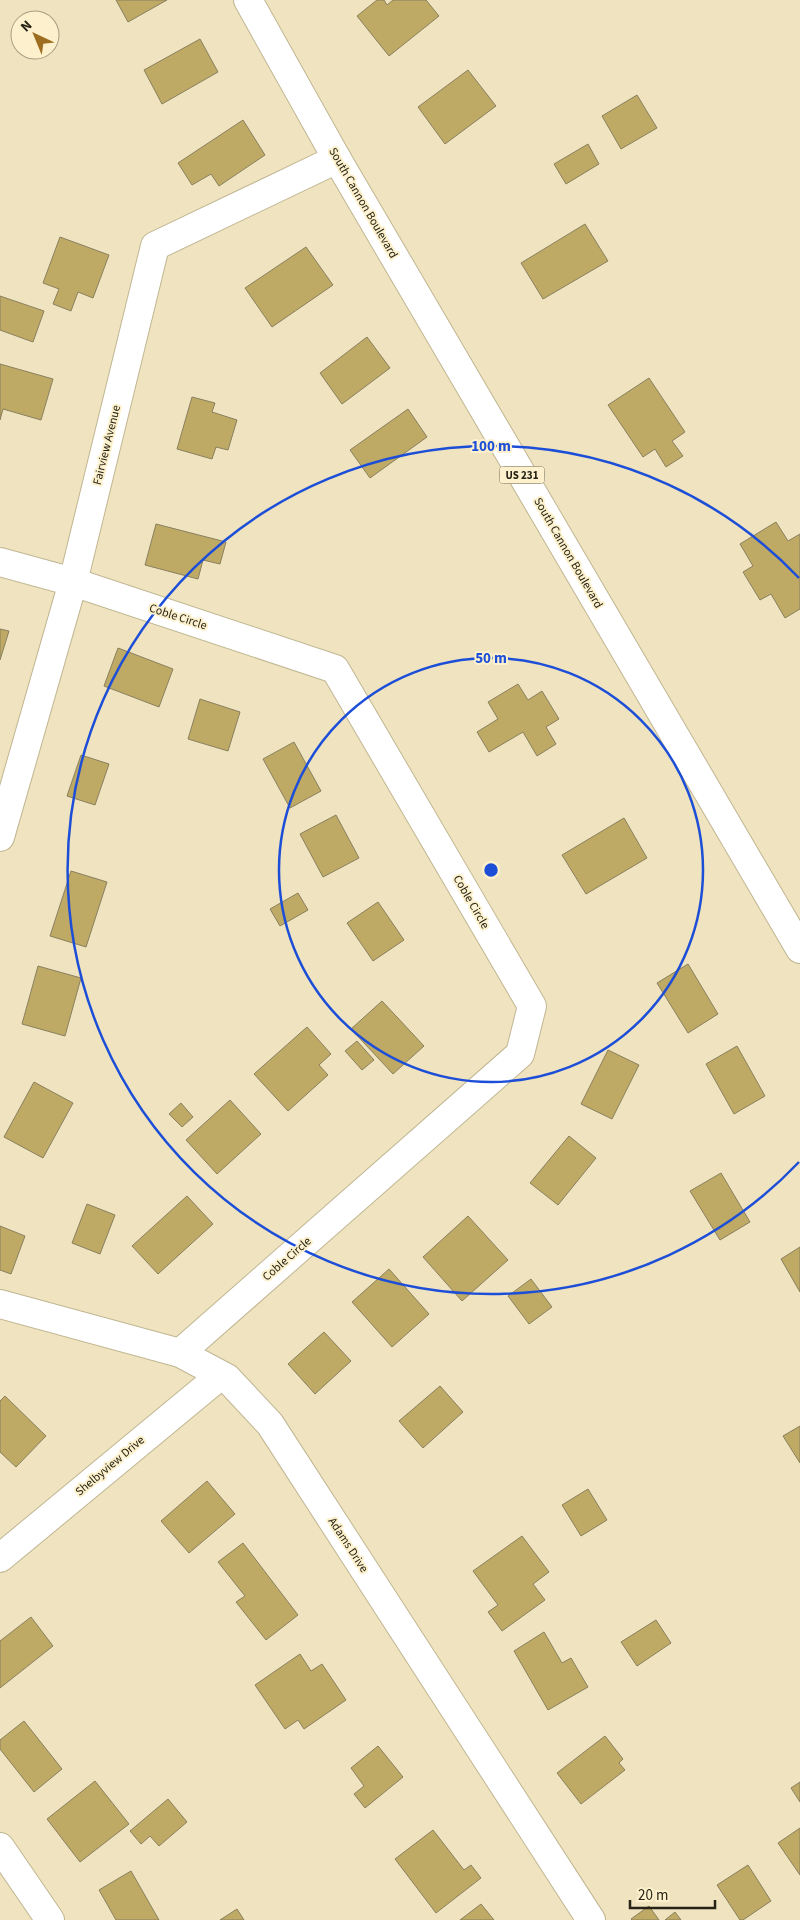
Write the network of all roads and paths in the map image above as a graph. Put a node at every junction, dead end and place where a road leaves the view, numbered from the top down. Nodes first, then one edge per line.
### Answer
1 (248, 0) edge
2 (337, 159) junction
3 (0, 562) edge
4 (73, 582) junction
5 (0, 837) edge
6 (800, 949) edge
7 (0, 1304) edge
8 (180, 1353) junction
9 (221, 1374) junction
10 (0, 1558) edge
11 (0, 1847) edge
12 (50, 1920) edge
13 (591, 1920) edge

1 - 2 main road, South Cannon Boulevard / US 231
2 - 4 main road, Fairview Avenue
2 - 6 main road, South Cannon Boulevard / US 231
3 - 4 main road, Coble Circle
4 - 5 main road, Fairview Avenue
4 - 8 main road, Coble Circle
7 - 8 main road, Adams Drive
8 - 9 main road, Adams Drive
9 - 10 main road, Shelbyview Drive
9 - 13 main road, Adams Drive
11 - 12 main road

